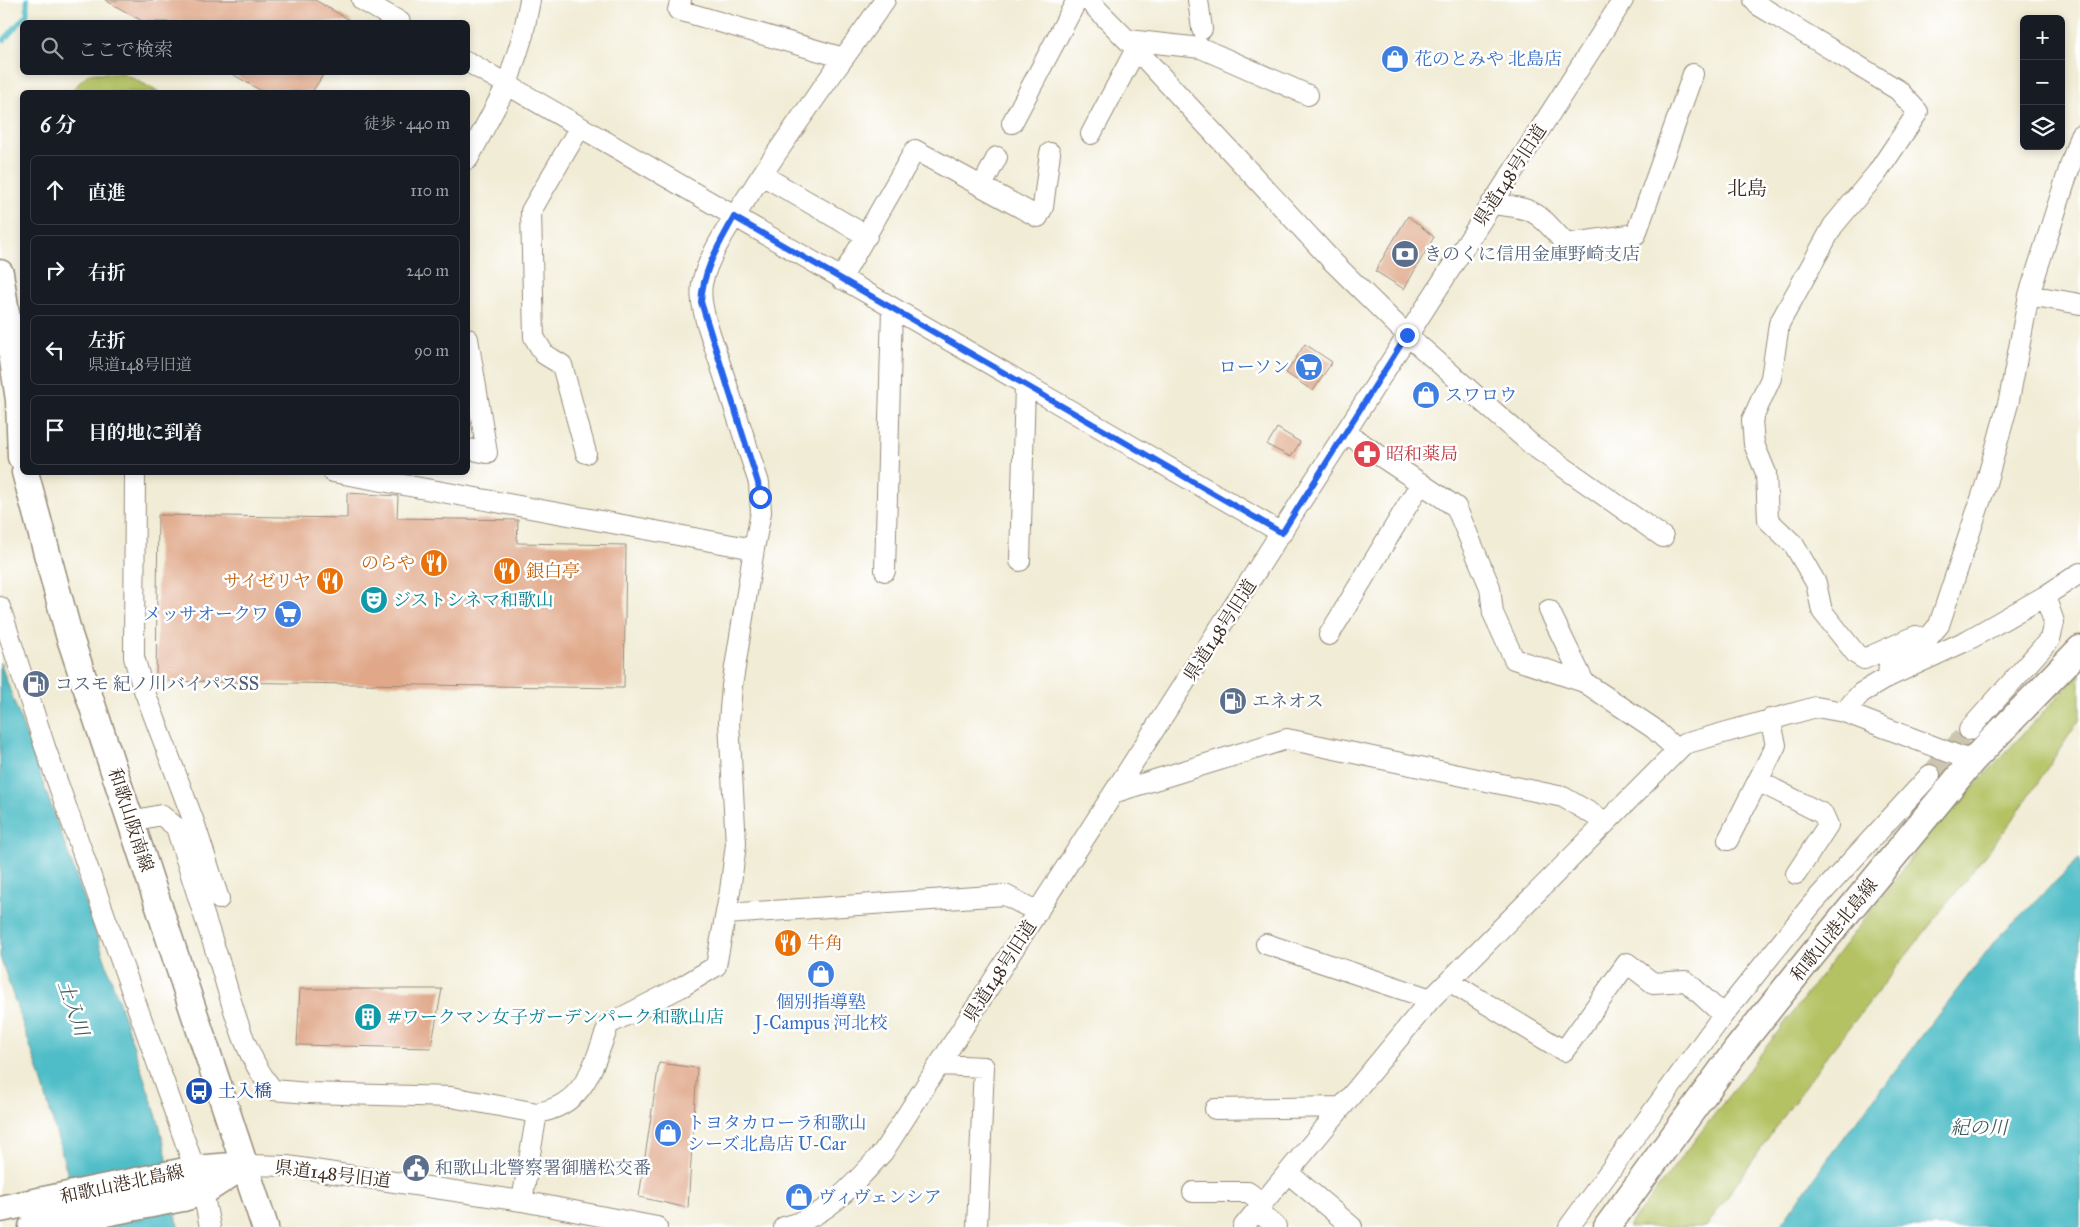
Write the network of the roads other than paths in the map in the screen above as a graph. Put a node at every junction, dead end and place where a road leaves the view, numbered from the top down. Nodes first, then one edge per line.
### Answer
1 (362, 0) edge
2 (530, 0) edge
3 (681, 0) edge
4 (885, 0) edge
5 (1077, 0) edge
6 (1088, 0) edge
7 (1198, 0) edge
8 (1623, 0) edge
9 (1754, 0) edge
10 (397, 20) edge
11 (1202, 29) dead end
12 (1132, 45) junction
13 (844, 58) junction
14 (470, 63) edge
15 (1693, 74) dead end
16 (507, 85) junction
17 (1308, 95) dead end
18 (1012, 122) dead end
19 (580, 127) junction
20 (1091, 134) dead end
21 (2080, 135) edge
22 (1050, 153) dead end
23 (470, 154) edge
24 (997, 157) dead end
25 (762, 175) junction
26 (982, 186) junction
27 (1492, 204) junction
28 (734, 217) junction
29 (867, 236) junction
30 (0, 273) edge
31 (841, 279) junction
32 (2029, 295) junction
33 (2080, 304) edge
34 (892, 308) junction
35 (1407, 335) junction
36 (470, 351) edge
37 (1026, 385) junction
38 (0, 416) edge
39 (20, 416) edge
40 (1346, 433) junction
41 (470, 449) edge
42 (586, 453) dead end
43 (20, 456) edge
44 (26, 475) edge
45 (135, 475) edge
46 (349, 475) edge
47 (1420, 483) junction
48 (1282, 533) junction
49 (1663, 537) dead end
50 (754, 549) junction
51 (1020, 561) dead end
52 (885, 570) dead end
53 (2080, 573) edge
54 (2045, 596) junction
55 (0, 607) edge
56 (1549, 610) dead end
57 (1329, 635) dead end
58 (1927, 638) junction
59 (2080, 649) edge
60 (1888, 677) junction
61 (1584, 682) junction
62 (1844, 712) junction
63 (1770, 719) junction
64 (1969, 730) tunnel mouth
65 (1677, 750) junction
66 (1972, 761) junction
67 (1930, 775) tunnel mouth
68 (1758, 781) junction
69 (1116, 792) junction
70 (132, 821) junction
71 (1606, 822) junction
72 (1728, 840) dead end
73 (1796, 874) dead end
74 (219, 899) dead end
75 (1038, 912) junction
76 (726, 914) junction
77 (1266, 944) dead end
78 (1449, 981) junction
79 (1431, 999) junction
80 (1723, 1015) junction
81 (939, 1065) junction
82 (1342, 1107) junction
83 (1215, 1109) dead end
84 (537, 1113) junction
85 (244, 1165) junction
86 (1288, 1173) junction
87 (190, 1183) junction
88 (1193, 1192) dead end
89 (522, 1201) junction
90 (1260, 1207) junction
91 (0, 1208) edge
92 (55, 1210) junction
93 (807, 1224) edge
94 (32, 1227) edge
95 (210, 1227) edge
96 (265, 1227) edge
97 (657, 1227) edge
98 (784, 1227) edge
99 (977, 1227) edge
100 (1243, 1227) edge
101 (1276, 1227) edge
102 (1352, 1227) edge
103 (1569, 1227) edge
104 (1607, 1227) edge

1 - 10 street
2 - 16 street
3 - 13 street
4 - 13 street
5 - 18 street
6 - 12 street
7 - 11 street
8 - 27 street, 県道148号旧道
9 - 58 street
12 - 17 street
12 - 20 street
12 - 35 street
13 - 25 street
14 - 16 street
15 - 27 street
16 - 19 street
16 - 23 street
19 - 28 street
19 - 42 street
21 - 32 street
22 - 26 street
24 - 26 street
25 - 28 street
25 - 29 street
26 - 29 street
27 - 35 street, 県道148号旧道
28 - 31 street
28 - 50 street
29 - 31 street
30 - 39 main road, 和歌山阪南線
31 - 34 street
32 - 33 street
32 - 58 street
34 - 37 street
34 - 52 street
35 - 40 street, 県道148号旧道
35 - 49 street
36 - 41 street
37 - 48 street
37 - 51 street
38 - 43 main road, 和歌山阪南線
40 - 47 street
40 - 48 street, 県道148号旧道
44 - 70 main road, 和歌山阪南線
45 - 74 street
46 - 50 street
47 - 57 street
47 - 61 street
48 - 69 street, 県道148号旧道
50 - 76 street
53 - 54 street
54 - 60 street
54 - 64 street
55 - 87 street
56 - 61 street
58 - 60 street
59 - 66 main road, 和歌山港北島線
60 - 62 street
61 - 65 street
62 - 63 street
62 - 66 street
63 - 65 street
63 - 68 street
65 - 71 street
66 - 104 main road, 和歌山港北島線
67 - 80 street
68 - 72 street
68 - 73 street
69 - 71 street
69 - 75 street, 県道148号旧道
70 - 84 street
70 - 85 main road, 和歌山阪南線
71 - 78 street
75 - 76 street
75 - 81 street, 県道148号旧道
76 - 84 street
77 - 79 street
78 - 79 street
78 - 80 street
79 - 82 street
80 - 103 street
81 - 93 street, 県道148号旧道
81 - 99 street
82 - 83 street
82 - 86 street
84 - 89 street
85 - 87 main road, 和歌山港北島線
85 - 89 street, 県道148号旧道
85 - 96 main road
86 - 90 street
86 - 102 street
87 - 92 main road, 和歌山港北島線
87 - 95 street
88 - 90 street
89 - 97 street, 県道148号旧道
90 - 100 street
90 - 101 street
91 - 92 main road, 和歌山港北島線
92 - 94 main road, 和歌山港北島線
93 - 98 street, 県道148号旧道

